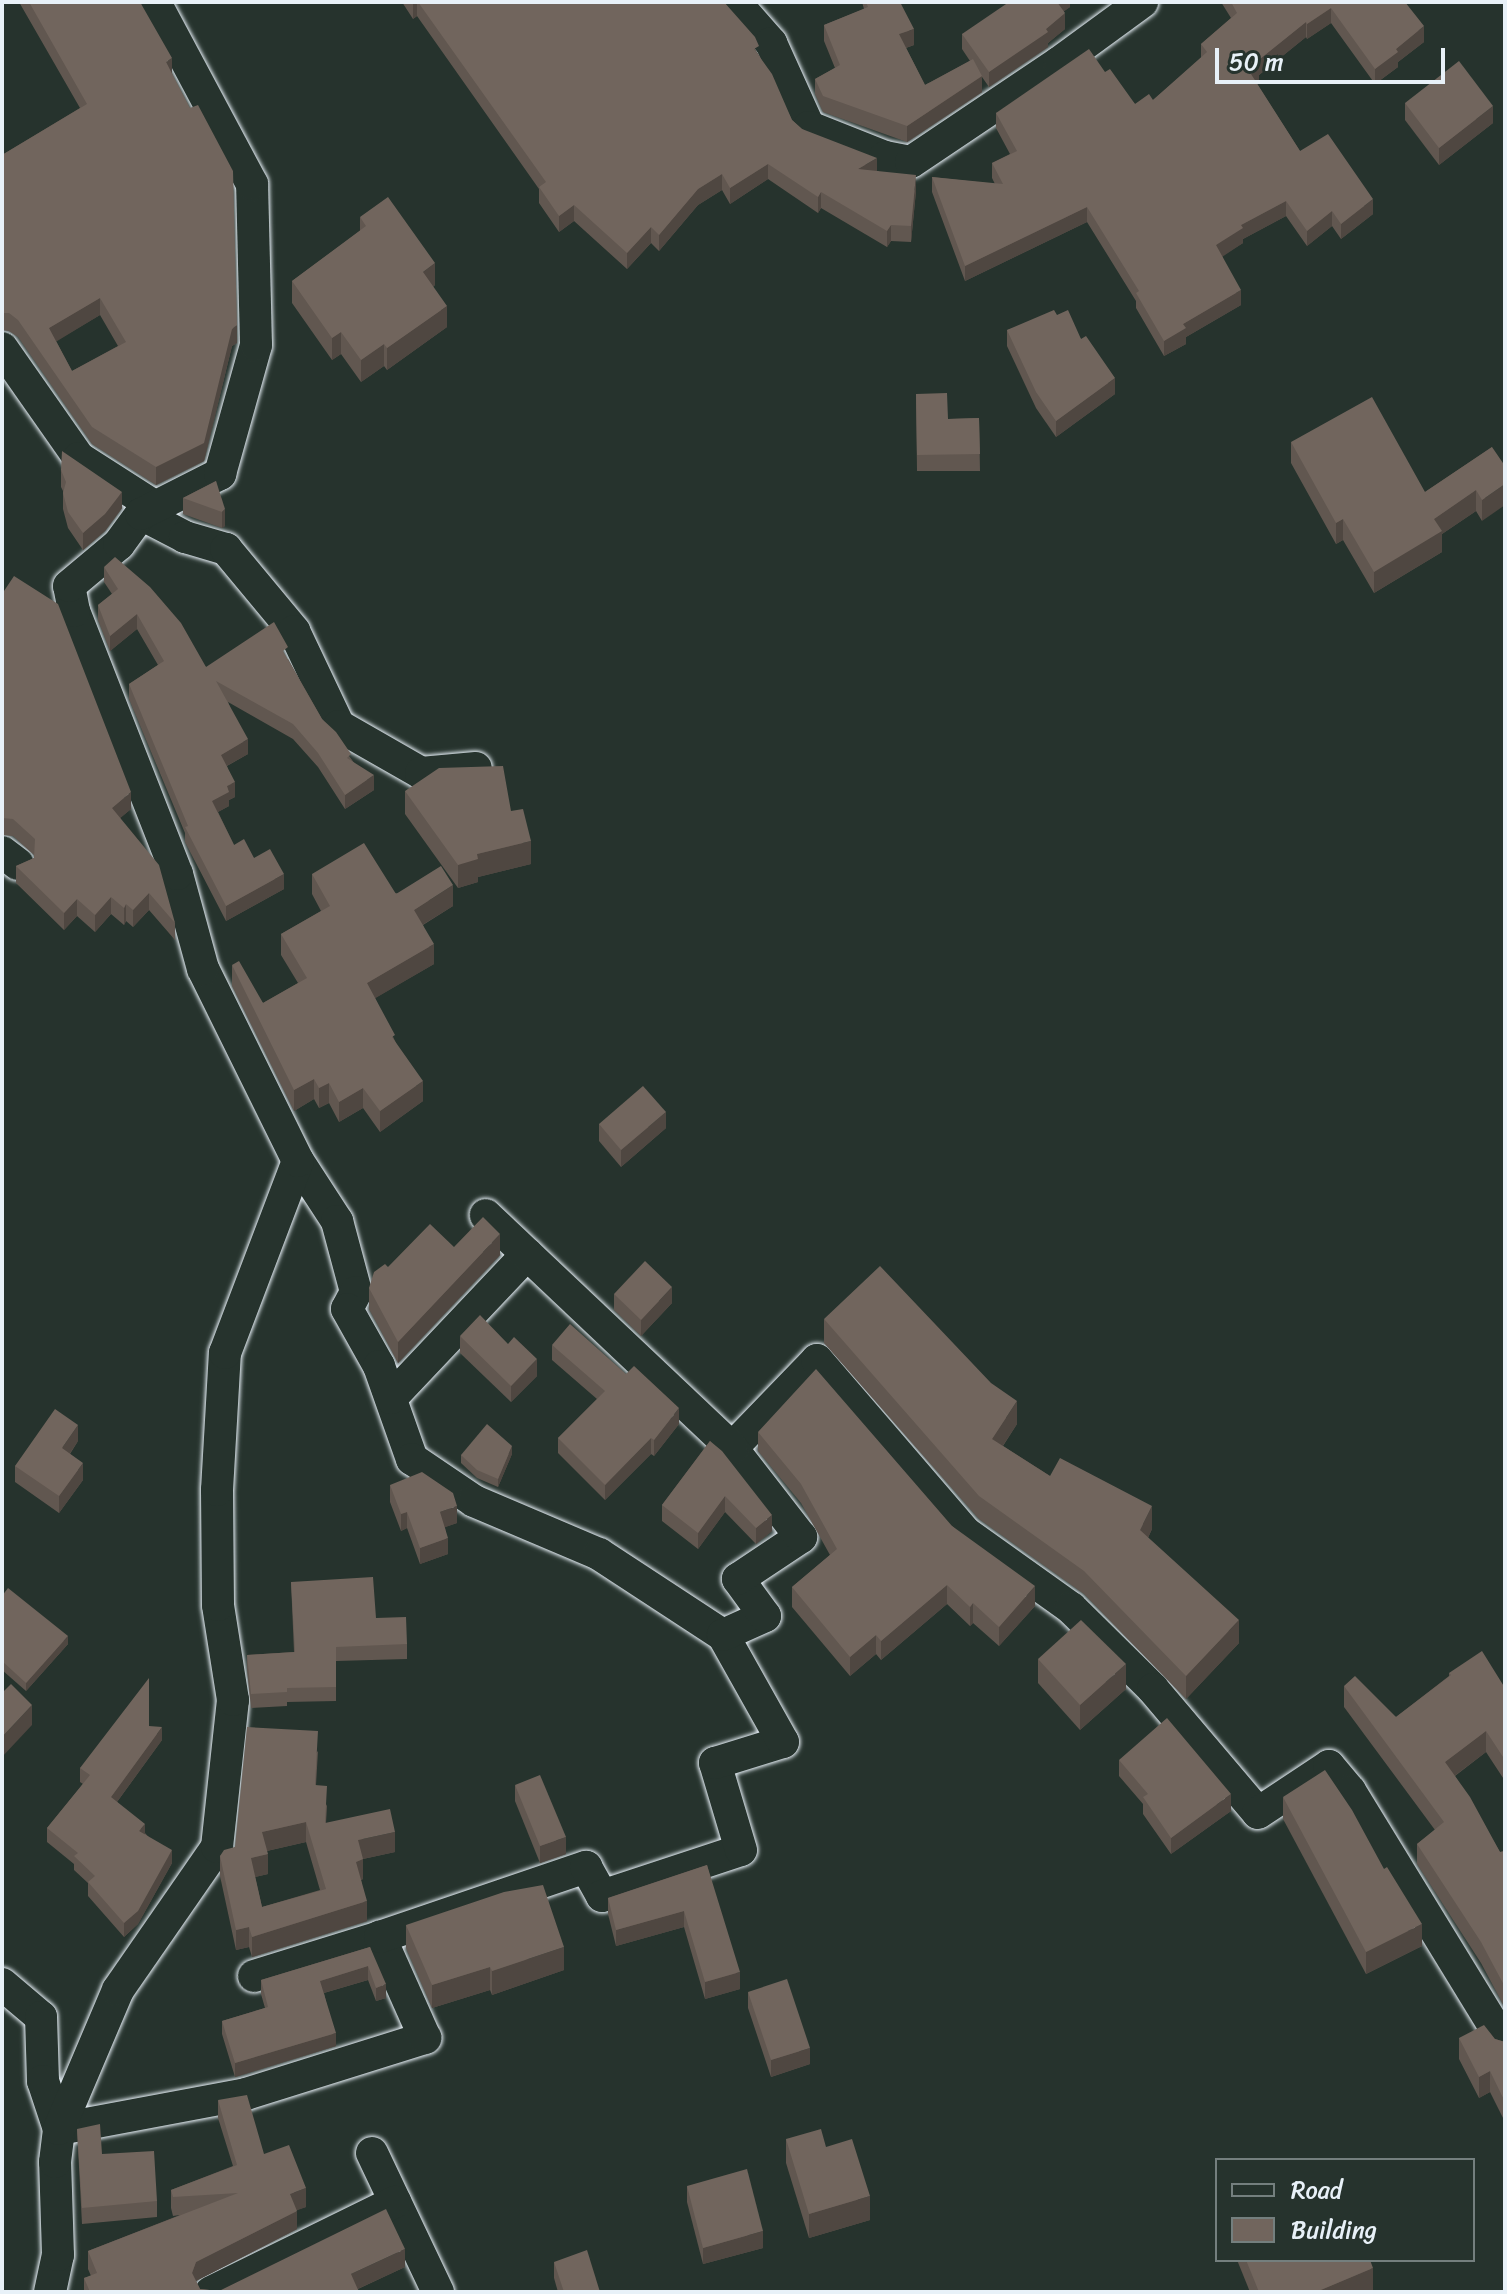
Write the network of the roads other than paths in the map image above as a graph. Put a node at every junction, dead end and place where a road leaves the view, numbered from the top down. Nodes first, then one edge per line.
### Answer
1 (155, 2) edge
2 (735, 2) edge
3 (1142, 2) edge
4 (2, 348) edge
5 (148, 510) junction
6 (487, 768) edge
7 (298, 1161) junction
8 (486, 1215) edge
9 (527, 1254) junction
10 (391, 1398) junction
11 (732, 1448) junction
12 (723, 1635) junction
13 (380, 1937) junction
14 (254, 1976) dead end
15 (2, 1984) edge
16 (1505, 2044) edge
17 (59, 2129) junction
18 (372, 2153) dead end
19 (395, 2202) junction
20 (50, 2292) edge
21 (211, 2292) edge
22 (438, 2292) edge

1 - 5 street
2 - 3 street
4 - 5 street
5 - 6 street
5 - 7 street
7 - 10 street
7 - 17 street
8 - 9 street
9 - 10 street
9 - 11 street
10 - 12 street
11 - 12 street
11 - 16 street
12 - 13 street
13 - 14 street
13 - 17 street
15 - 17 street
17 - 20 street
18 - 19 street
19 - 21 street
19 - 22 street

